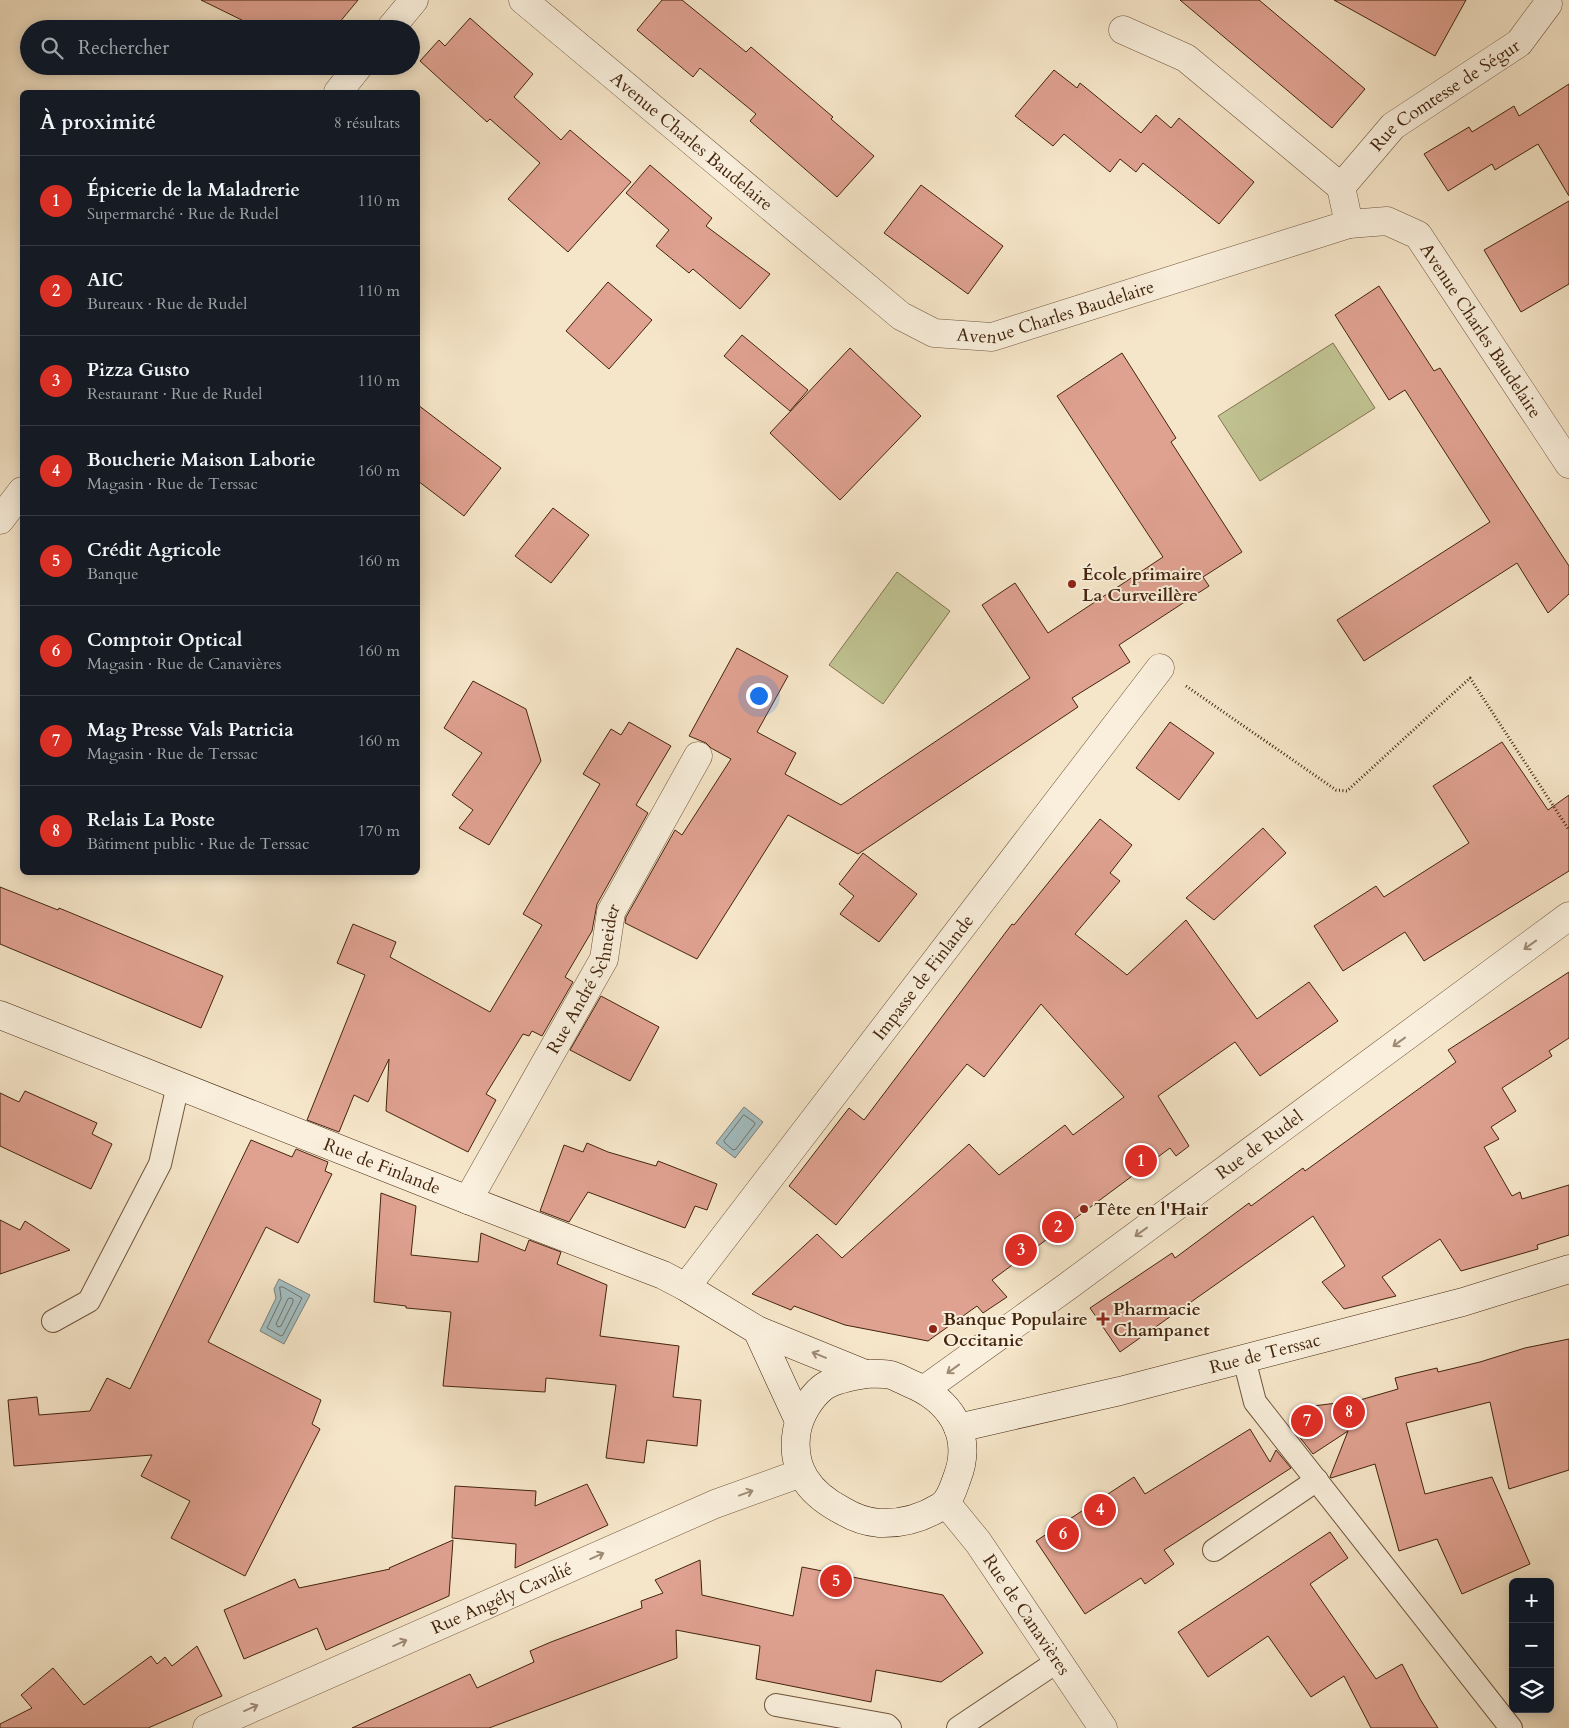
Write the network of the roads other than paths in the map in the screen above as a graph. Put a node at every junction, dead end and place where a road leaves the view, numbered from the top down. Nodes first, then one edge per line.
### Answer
1 (414, 0) edge
2 (523, 0) edge
3 (1548, 4) dead end
4 (397, 20) edge
5 (1123, 30) dead end
6 (352, 75) edge
7 (340, 90) edge
8 (1341, 187) junction
9 (1349, 224) junction
10 (1569, 464) edge
11 (20, 493) edge
12 (0, 520) edge
13 (1160, 668) road end
14 (698, 756) dead end
15 (1569, 916) edge
16 (0, 1015) edge
17 (178, 1085) junction
18 (468, 1200) junction
19 (1569, 1269) edge
20 (686, 1286) junction
21 (53, 1321) dead end
22 (757, 1330) junction
23 (1244, 1359) junction
24 (865, 1374) junction
25 (925, 1389) junction
26 (799, 1421) junction
27 (958, 1428) junction
28 (801, 1473) junction
29 (1317, 1480) junction
30 (946, 1504) junction
31 (1214, 1550) dead end
32 (1058, 1661) junction
33 (776, 1706) dead end
34 (206, 1728) edge
35 (890, 1728) edge
36 (958, 1728) edge
37 (1103, 1728) edge
38 (1511, 1728) edge

1 - 4 street
2 - 9 street, Avenue Charles Baudelaire
3 - 8 street, Rue Comtesse de Ségur
5 - 8 street
6 - 7 street
8 - 9 street
9 - 10 street, Avenue Charles Baudelaire
11 - 12 street
13 - 20 street, Impasse de Finlande
14 - 18 street, Rue André Schneider
15 -> 25 street, Rue de Rudel
16 - 17 street, Rue de Finlande
17 - 18 street, Rue de Finlande
17 - 21 lane
18 - 20 street, Rue de Finlande
19 - 23 street, Rue de Terssac
20 - 22 street, Rue de Finlande
24 -> 22 street, Rue de Finlande
22 - 26 street
23 - 27 street, Rue de Terssac
23 - 29 lane
24 - 25 street
24 - 26 street
25 - 27 street
26 - 28 street
27 - 30 street
28 - 30 street
34 -> 28 street, Rue Angély Cavalié
29 - 31 lane
29 - 38 lane
30 - 32 street, Rue de Canavières
32 - 36 lane
32 - 37 street, Rue de Canavières
33 - 35 lane

